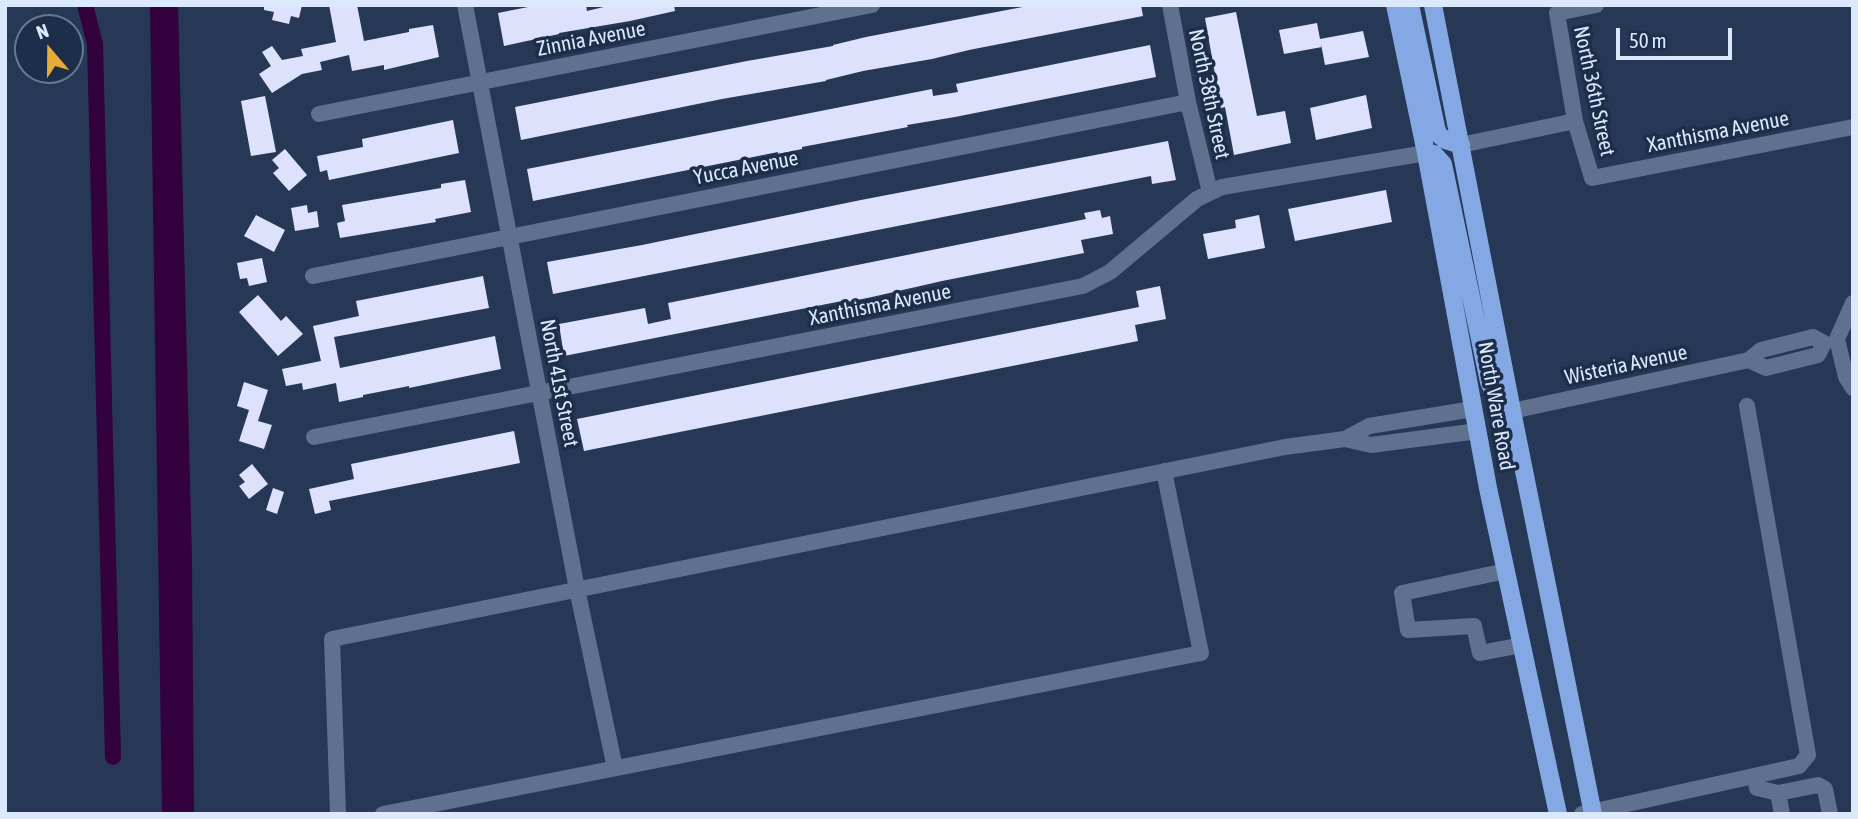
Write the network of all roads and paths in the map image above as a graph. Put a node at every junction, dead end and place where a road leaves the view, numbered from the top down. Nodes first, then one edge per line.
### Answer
1 (465, 5) edge
2 (872, 5) edge
3 (1170, 5) edge
4 (1395, 5) edge
5 (1410, 5) edge
6 (1433, 5) edge
7 (1596, 5) edge
8 (481, 83) junction
9 (1188, 102) junction
10 (319, 114) dead end
11 (1575, 121) junction
12 (1853, 127) edge
13 (1461, 145) junction
14 (1426, 153) junction
15 (1592, 178) joint
16 (1210, 192) junction
17 (509, 236) junction
18 (313, 276) dead end
19 (1853, 303) edge
20 (1830, 341) junction
21 (1853, 388) edge
22 (539, 394) junction
23 (1746, 406) dead end
24 (1473, 409) junction
25 (1512, 411) junction
26 (1412, 419) junction
27 (1478, 431) junction
28 (314, 437) dead end
29 (1517, 438) junction
30 (1345, 439) junction
31 (1414, 439) junction
32 (1164, 471) junction
33 (1506, 571) junction
34 (577, 589) junction
35 (1522, 645) junction
36 (615, 768) junction
37 (1755, 776) junction
38 (1778, 793) junction
39 (1589, 813) edge
40 (338, 814) edge
41 (383, 814) edge
42 (1558, 814) edge
43 (1782, 814) edge
44 (1830, 814) edge

1 - 8 street, North 41st Street
2 - 8 street, Zinnia Avenue
3 - 9 street, North 38th Street
4 - 14 main road, North Ware Road
5 - 13 main road
6 - 13 main road, North Ware Road
7 - 11 street, North 36th Street
8 - 10 street, Zinnia Avenue
8 - 17 street, North 41st Street
9 - 16 street, North 38th Street
9 - 17 street, Yucca Avenue
11 - 13 street
11 - 15 street, North 36th Street
12 - 15 street, Xanthisma Avenue
13 - 25 main road, North Ware Road
14 - 16 street, Xanthisma Avenue
14 - 24 main road, North Ware Road
14 - 29 main road
16 - 22 street, Xanthisma Avenue
17 - 18 street, Yucca Avenue
17 - 22 street, North 41st Street
19 - 20 street
20 - 21 street
20 - 25 street, Wisteria Avenue
22 - 28 street, Xanthisma Avenue
22 - 34 street, North 41st Street
23 - 37 street
24 - 26 street
24 - 27 main road, North Ware Road
25 - 29 main road, North Ware Road
26 - 30 street
26 - 31 street
27 - 31 street
27 - 33 main road, North Ware Road
29 - 39 main road, North Ware Road
30 - 31 street
30 - 32 street
32 - 34 street
32 - 36 street
33 - 35 main road, North Ware Road
33 - 35 street
34 - 36 street, North 41st Street
34 - 40 street
35 - 42 main road, North Ware Road
36 - 41 street
37 - 38 street
37 - 39 street
38 - 43 street
38 - 44 street

